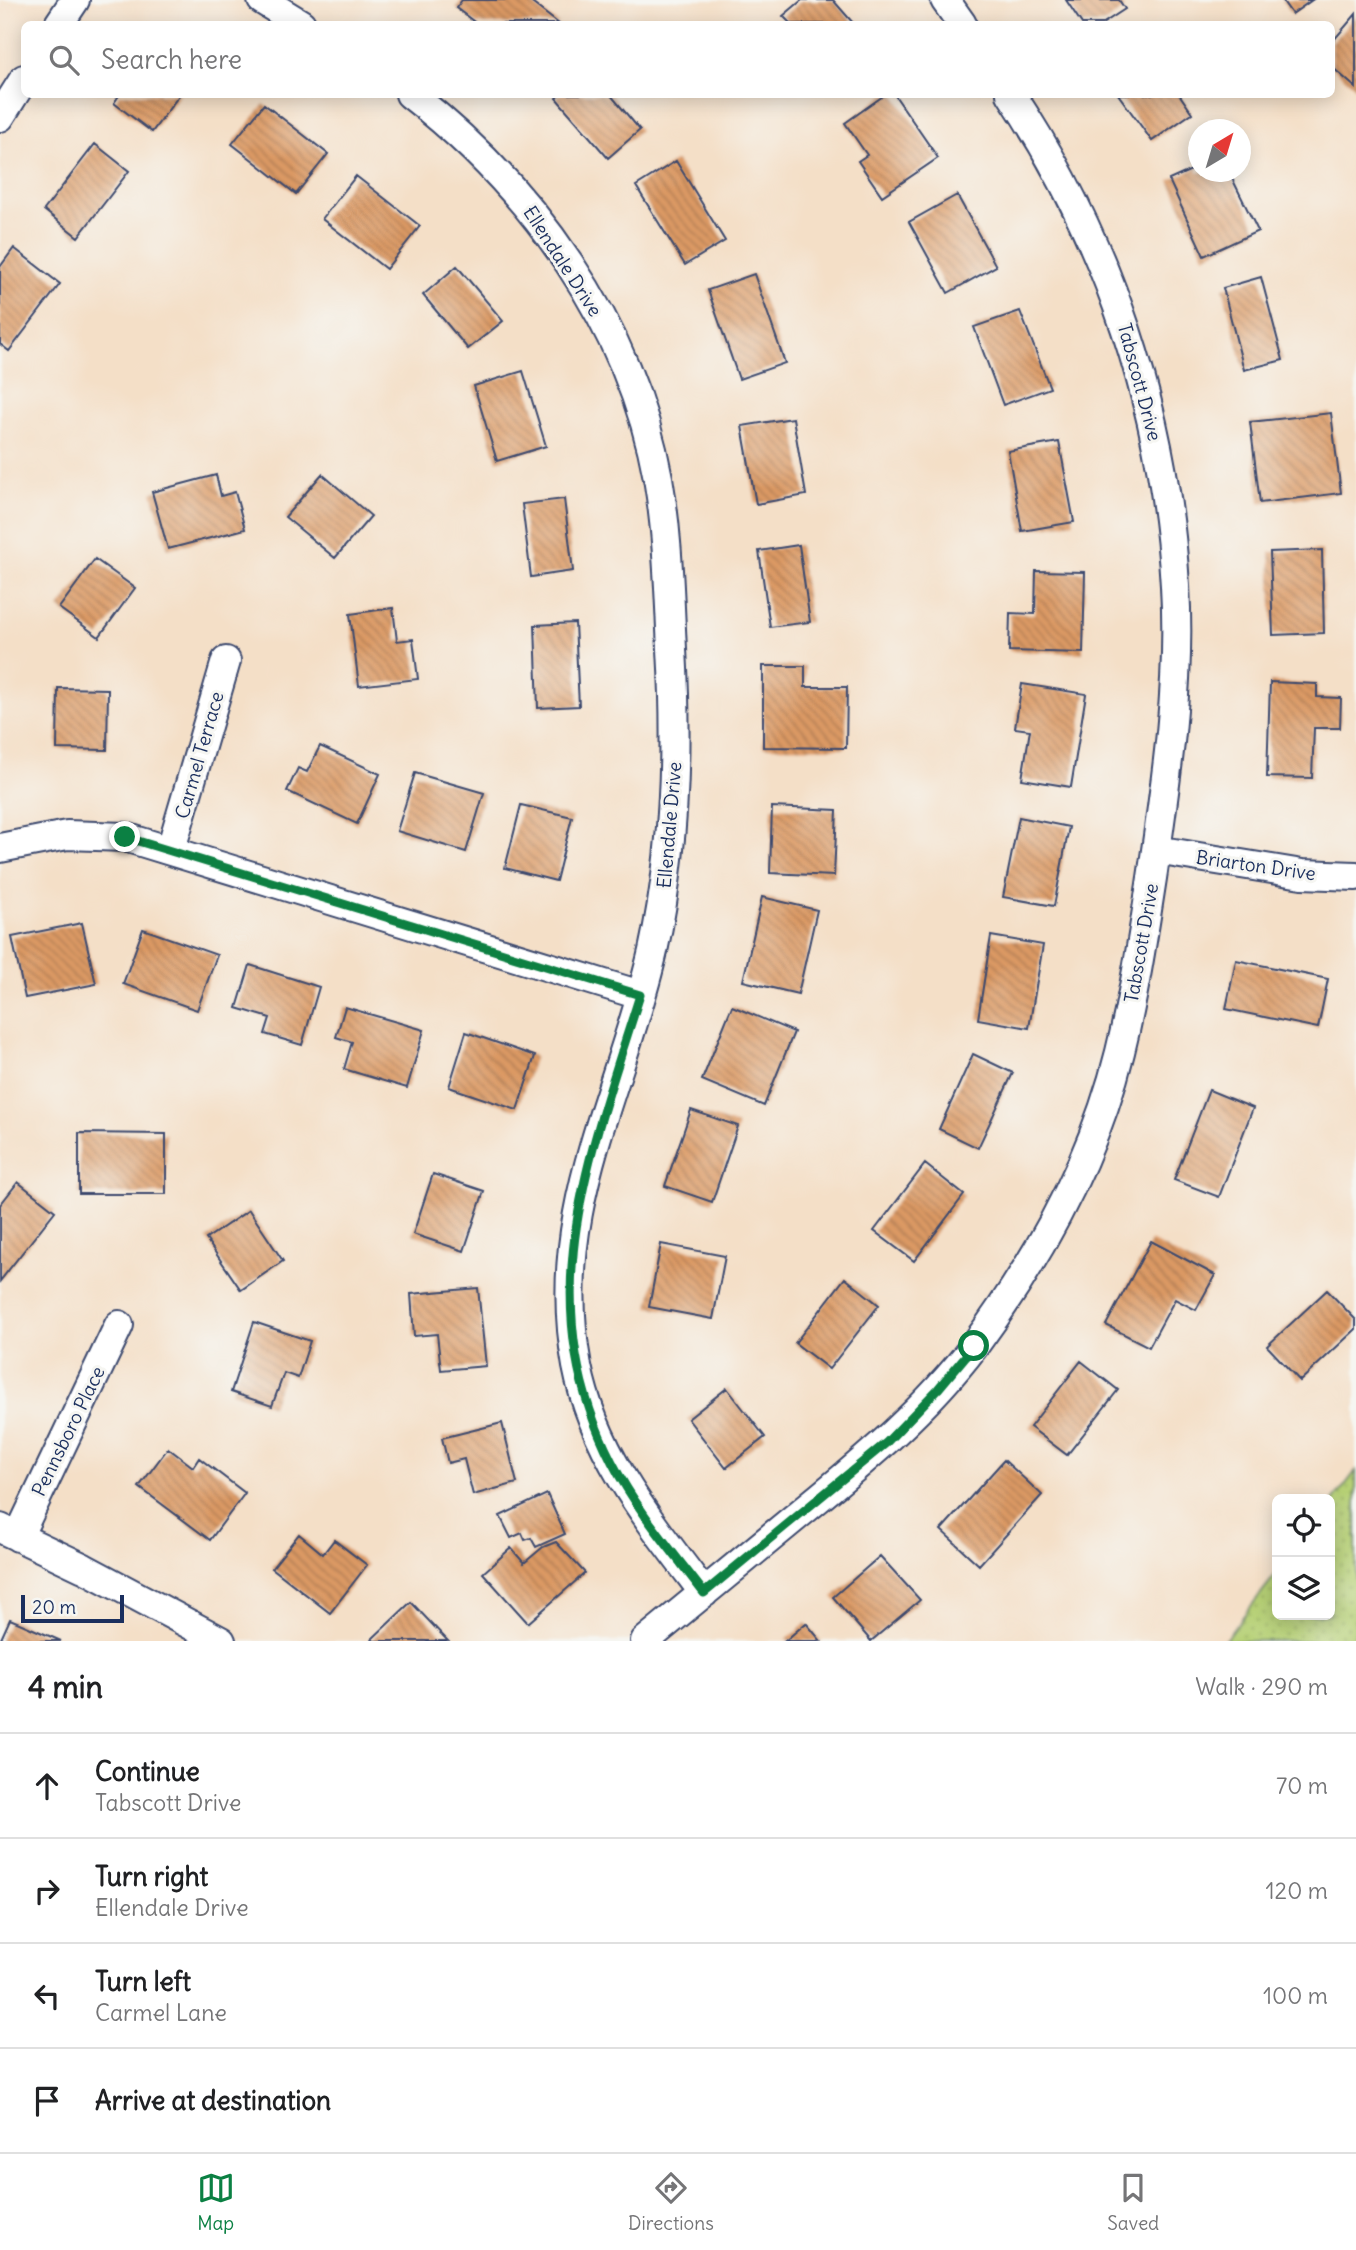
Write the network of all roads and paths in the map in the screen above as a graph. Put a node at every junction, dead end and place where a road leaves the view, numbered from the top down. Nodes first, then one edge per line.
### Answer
1 (75, 0) edge
2 (262, 0) edge
3 (945, 0) edge
4 (61, 21) edge
5 (296, 21) edge
6 (960, 21) edge
7 (21, 84) edge
8 (415, 98) edge
9 (1013, 98) edge
10 (0, 117) edge
11 (226, 661) dead end
12 (0, 848) edge
13 (171, 849) junction
14 (1156, 850) junction
15 (1356, 876) edge
16 (640, 995) junction
17 (119, 1325) dead end
18 (9, 1532) edge
19 (704, 1593) junction
20 (220, 1641) edge
21 (645, 1641) edge

1 - 4 street
2 - 5 street
3 - 6 street
7 - 10 street
8 - 16 street, Ellendale Drive
9 - 14 street, Tabscott Drive
11 - 13 street, Carmel Terrace
12 - 13 street
13 - 16 street
14 - 15 street, Briarton Drive
14 - 19 street, Tabscott Drive
16 - 19 street, Ellendale Drive
17 - 18 street, Pennsboro Place
18 - 20 street
19 - 21 street, Tabscott Drive

